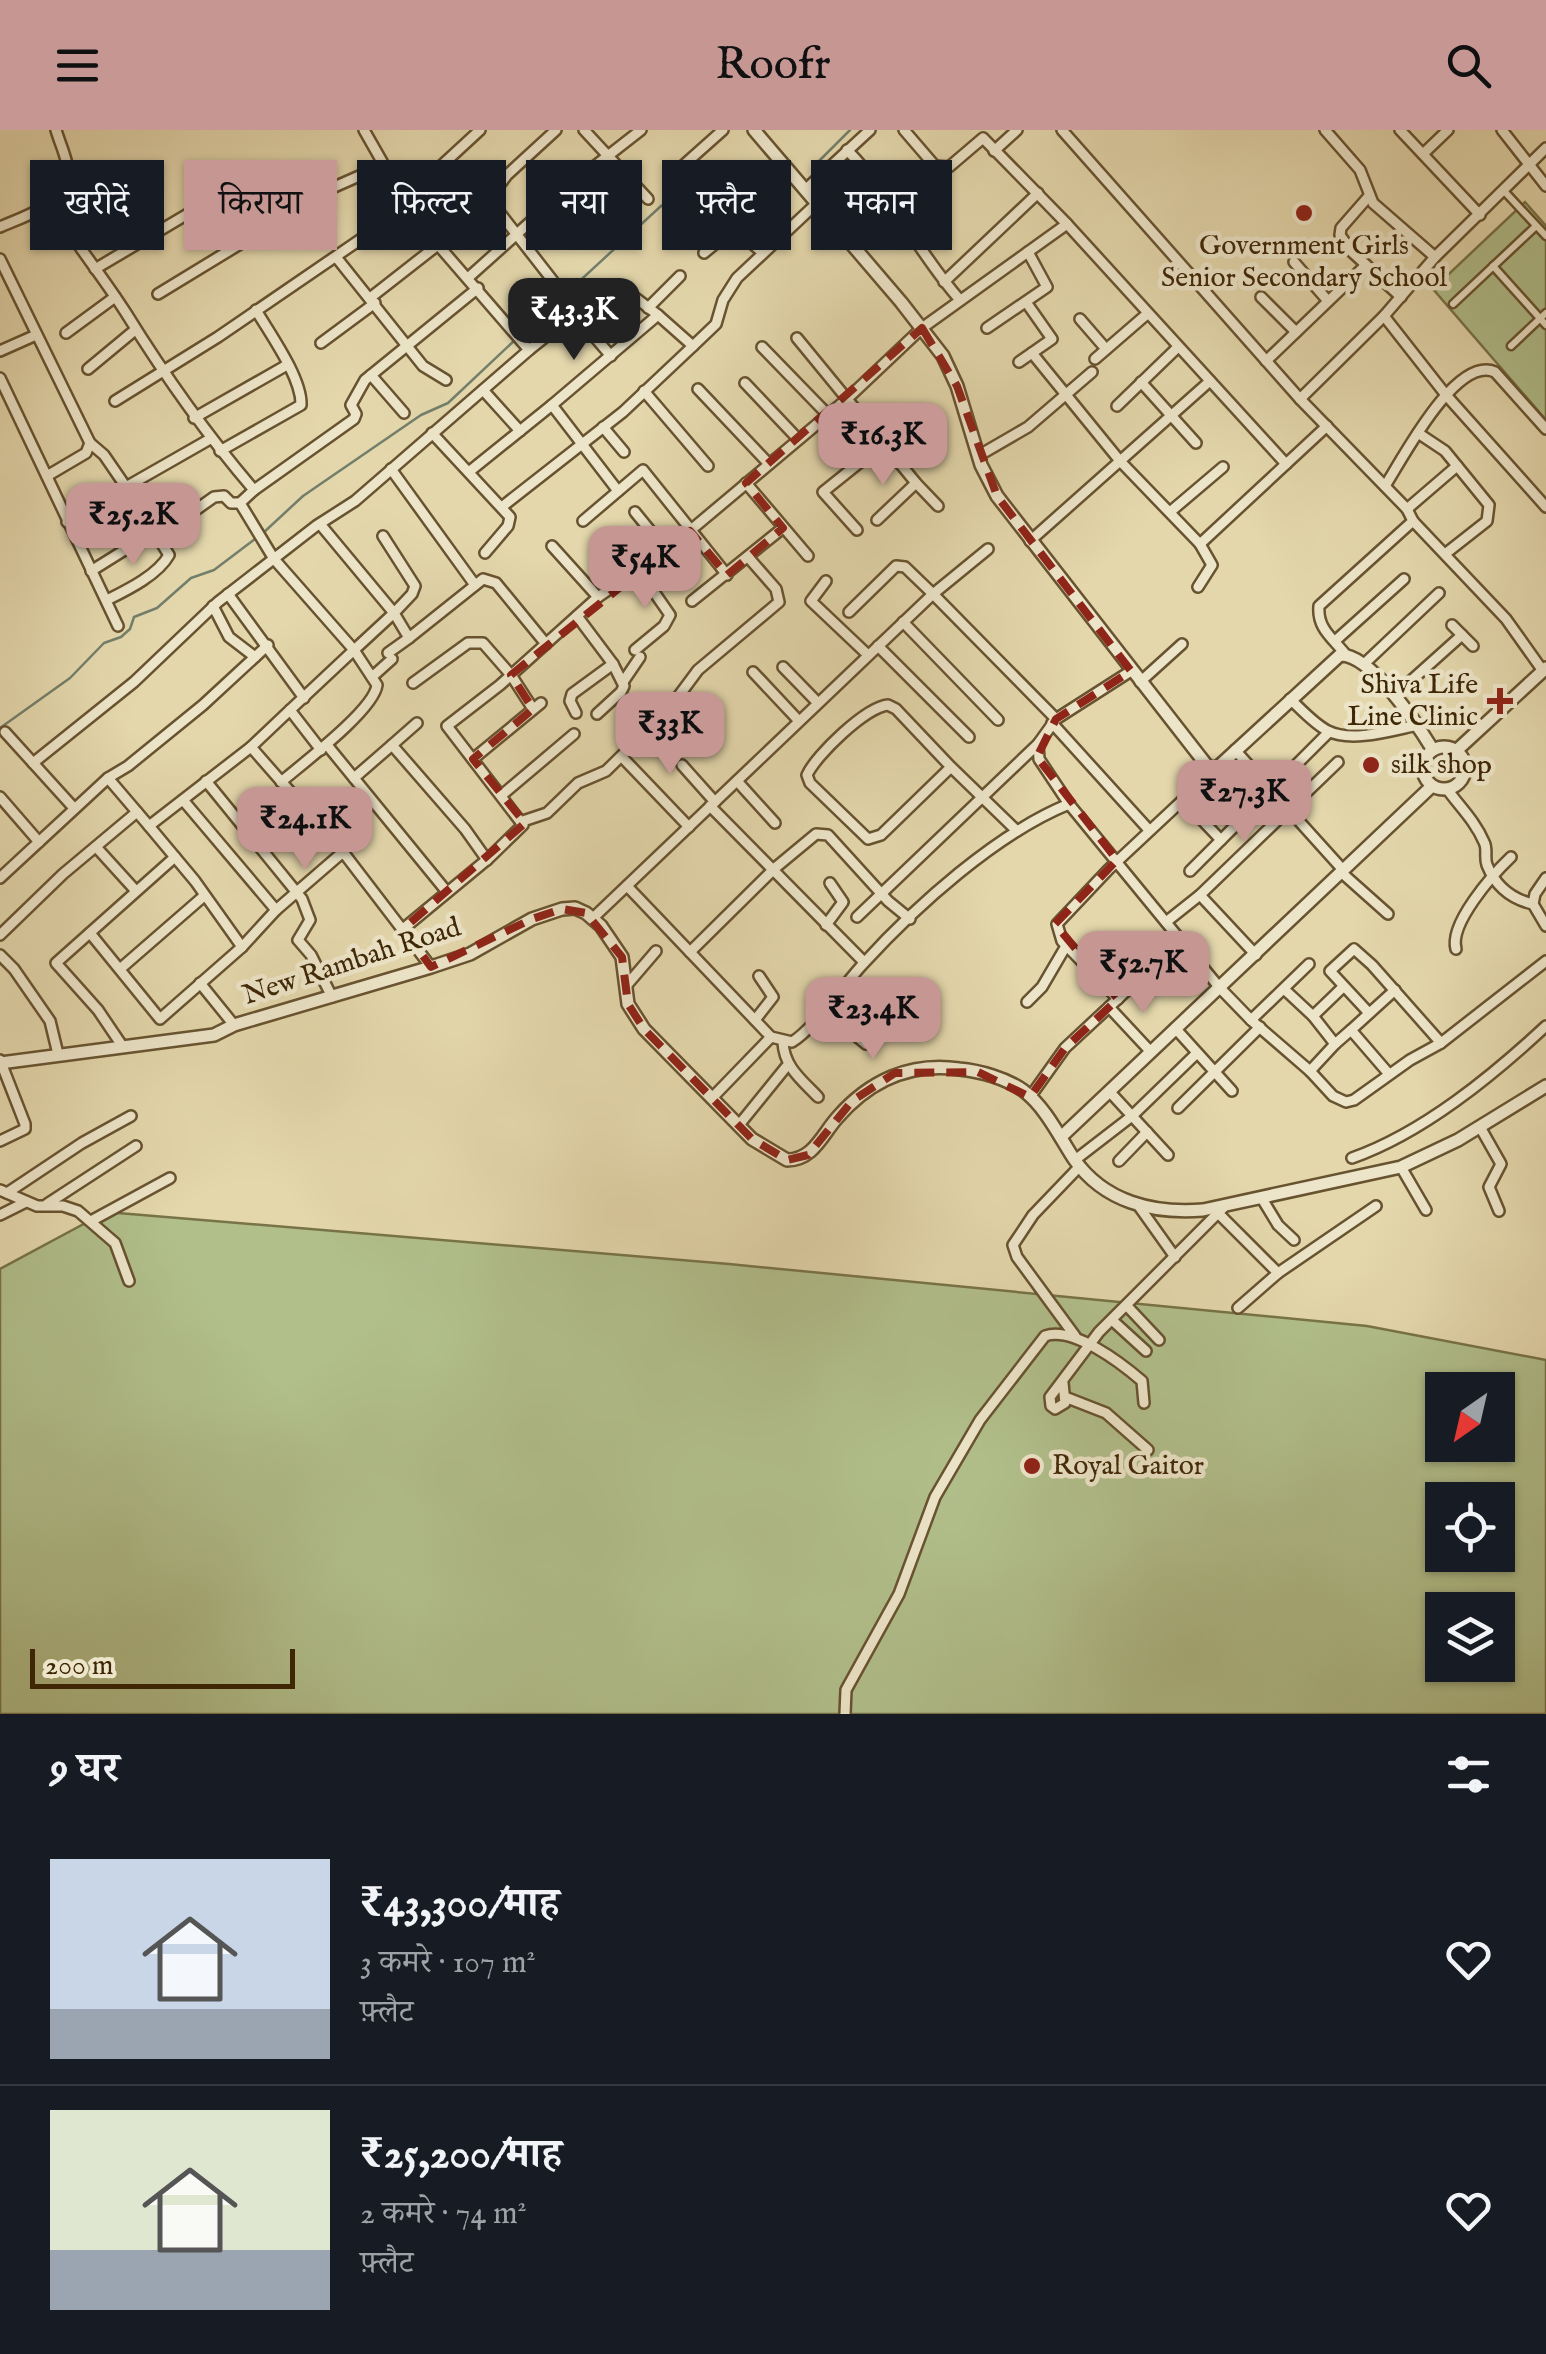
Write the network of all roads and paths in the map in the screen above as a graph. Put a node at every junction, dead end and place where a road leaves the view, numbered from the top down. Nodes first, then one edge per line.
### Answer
1 (56, 130) edge
2 (378, 130) edge
3 (480, 130) edge
4 (556, 130) edge
5 (584, 130) edge
6 (641, 130) edge
7 (722, 130) edge
8 (754, 130) edge
9 (870, 130) edge
10 (904, 130) edge
11 (1017, 130) edge
12 (1062, 130) edge
13 (1325, 130) edge
14 (1400, 130) edge
15 (1448, 130) edge
16 (1502, 130) edge
17 (366, 134) edge
18 (979, 134) edge
19 (1546, 148) edge
20 (848, 150) junction
21 (994, 151) junction
22 (609, 154) junction
23 (1423, 154) junction
24 (64, 160) edge
25 (382, 160) edge
26 (447, 160) edge
27 (602, 160) edge
28 (690, 160) edge
29 (1527, 166) junction
30 (357, 176) edge
31 (1544, 181) edge
32 (803, 187) junction
33 (1505, 192) junction
34 (1038, 193) junction
35 (811, 196) edge
36 (1369, 196) junction
37 (648, 199) dead end
38 (811, 208) edge
39 (30, 213) edge
40 (1480, 215) junction
41 (184, 216) edge
42 (1068, 224) junction
43 (526, 225) edge
44 (1536, 226) junction
45 (0, 227) edge
46 (516, 234) junction
47 (1546, 236) edge
48 (357, 242) edge
49 (82, 250) edge
50 (432, 250) edge
51 (444, 250) edge
52 (856, 250) edge
53 (762, 252) junction
54 (1028, 252) junction
55 (704, 253) dead end
56 (336, 257) junction
57 (1435, 257) junction
58 (0, 259) edge
59 (1294, 262) dead end
60 (1366, 264) junction
61 (1493, 266) junction
62 (95, 269) junction
63 (680, 276) dead end
64 (468, 277) junction
65 (554, 281) dead end
66 (944, 282) junction
67 (478, 288) junction
68 (158, 294) dead end
69 (1401, 296) junction
70 (115, 297) junction
71 (1262, 297) dead end
72 (373, 300) junction
73 (960, 300) junction
74 (1328, 300) junction
75 (1026, 302) junction
76 (1453, 304) dead end
77 (648, 308) junction
78 (256, 310) junction
79 (574, 313) junction
80 (1147, 314) junction
81 (658, 315) junction
82 (1384, 316) junction
83 (1080, 319) dead end
84 (1544, 319) edge
85 (922, 328) junction
86 (987, 328) dead end
87 (135, 330) junction
88 (1296, 332) junction
89 (66, 333) dead end
90 (36, 335) junction
91 (798, 338) dead end
92 (321, 344) dead end
93 (693, 346) junction
94 (1511, 346) dead end
95 (409, 347) junction
96 (762, 347) dead end
97 (1178, 347) junction
98 (1106, 349) junction
99 (528, 350) junction
100 (0, 351) edge
101 (1032, 353) junction
102 (611, 356) junction
103 (1095, 359) dead end
104 (1266, 360) junction
105 (1020, 362) dead end
106 (287, 364) junction
107 (88, 369) dead end
108 (162, 372) junction
109 (1092, 372) dead end
110 (371, 376) junction
111 (0, 378) edge
112 (446, 380) dead end
113 (1141, 382) junction
114 (1210, 382) junction
115 (745, 383) dead end
116 (698, 389) dead end
117 (483, 390) junction
118 (644, 391) junction
119 (1446, 395) junction
120 (1066, 396) junction
121 (847, 399) junction
122 (1300, 399) junction
123 (115, 400) dead end
124 (552, 405) junction
125 (1117, 406) dead end
126 (404, 413) dead end
127 (828, 415) junction
128 (1171, 416) junction
129 (194, 418) junction
130 (603, 426) junction
131 (1327, 426) junction
132 (1546, 429) edge
133 (520, 431) junction
134 (432, 433) junction
135 (1418, 433) junction
136 (210, 439) junction
137 (798, 439) junction
138 (90, 443) junction
139 (584, 443) junction
140 (884, 443) junction
141 (1196, 443) dead end
142 (220, 452) junction
143 (624, 452) dead end
144 (978, 456) junction
145 (1120, 461) junction
146 (769, 464) junction
147 (1286, 464) junction
148 (708, 466) dead end
149 (1457, 466) junction
150 (1223, 467) dead end
151 (390, 469) junction
152 (470, 471) junction
153 (47, 476) junction
154 (746, 483) junction
155 (916, 483) junction
156 (1385, 486) junction
157 (126, 487) junction
158 (254, 490) junction
159 (618, 491) junction
160 (240, 504) junction
161 (503, 506) junction
162 (938, 506) dead end
163 (1546, 507) edge
164 (1406, 509) junction
165 (635, 512) dead end
166 (1170, 512) junction
167 (877, 520) dead end
168 (67, 522) junction
169 (583, 522) dead end
170 (1413, 522) junction
171 (176, 524) dead end
172 (320, 524) junction
173 (784, 528) junction
174 (690, 530) junction
175 (857, 530) dead end
176 (155, 531) junction
177 (383, 536) dead end
178 (1030, 541) junction
179 (1200, 544) junction
180 (552, 546) dead end
181 (988, 549) dead end
182 (666, 550) junction
183 (485, 553) dead end
184 (1445, 554) junction
185 (808, 556) dead end
186 (748, 558) junction
187 (274, 559) junction
188 (638, 570) junction
189 (91, 571) junction
190 (727, 574) junction
191 (1404, 579) dead end
192 (826, 581) dead end
193 (475, 585) junction
194 (1198, 587) dead end
195 (1439, 593) dead end
196 (228, 594) junction
197 (933, 594) junction
198 (598, 597) junction
199 (106, 600) junction
200 (692, 601) dead end
201 (213, 606) junction
202 (849, 612) dead end
203 (394, 613) junction
204 (577, 616) junction
205 (903, 622) junction
206 (118, 626) dead end
207 (1452, 626) dead end
208 (1462, 635) junction
209 (409, 638) junction
210 (1335, 641) junction
211 (546, 644) junction
212 (1182, 644) dead end
213 (268, 645) junction
214 (878, 646) junction
215 (1473, 646) dead end
216 (354, 650) junction
217 (1346, 655) junction
218 (868, 656) junction
219 (255, 657) junction
220 (613, 664) junction
221 (1364, 664) junction
222 (783, 668) dead end
223 (1545, 670) edge
224 (1131, 671) junction
225 (753, 672) dead end
226 (512, 675) junction
227 (372, 677) junction
228 (623, 682) junction
229 (1140, 682) junction
230 (413, 683) dead end
231 (1394, 696) junction
232 (304, 698) junction
233 (1290, 699) junction
234 (818, 704) junction
235 (290, 710) junction
236 (576, 713) dead end
237 (597, 714) dead end
238 (998, 720) dead end
239 (800, 721) junction
240 (1054, 721) junction
241 (417, 724) dead end
242 (1418, 724) junction
243 (5, 732) dead end
244 (1329, 732) junction
245 (574, 734) dead end
246 (970, 737) dead end
247 (1038, 744) junction
248 (392, 745) junction
249 (250, 746) junction
250 (324, 748) junction
251 (1235, 750) junction
252 (1433, 750) junction
253 (1456, 751) junction
254 (622, 757) junction
255 (473, 759) junction
256 (1338, 762) dead end
257 (32, 763) junction
258 (682, 765) dead end
259 (951, 767) junction
260 (1216, 768) junction
261 (108, 778) junction
262 (354, 778) junction
263 (737, 781) junction
264 (206, 782) junction
265 (280, 782) junction
266 (1432, 786) junction
267 (1447, 789) junction
268 (1270, 791) junction
269 (502, 795) junction
270 (981, 795) junction
271 (0, 797) edge
272 (183, 800) junction
273 (1183, 800) junction
274 (713, 804) junction
275 (1069, 804) junction
276 (74, 808) junction
277 (1287, 808) junction
278 (137, 812) junction
279 (523, 821) junction
280 (775, 823) dead end
281 (150, 826) junction
282 (689, 827) junction
283 (1150, 830) junction
284 (1017, 831) junction
285 (1222, 840) junction
286 (38, 842) junction
287 (96, 848) junction
288 (344, 852) junction
289 (175, 857) junction
290 (1511, 857) dead end
291 (486, 860) junction
292 (1118, 860) junction
293 (774, 869) junction
294 (1190, 871) dead end
295 (1343, 872) junction
296 (1493, 874) junction
297 (0, 878) edge
298 (1546, 878) edge
299 (830, 883) dead end
300 (627, 886) junction
301 (136, 890) junction
302 (296, 892) junction
303 (448, 892) junction
304 (882, 892) junction
305 (1200, 895) junction
306 (204, 896) junction
307 (1534, 904) junction
308 (276, 910) junction
309 (1388, 914) dead end
310 (857, 917) dead end
311 (594, 918) junction
312 (910, 918) junction
313 (1166, 922) junction
314 (826, 925) junction
315 (1546, 926) edge
316 (403, 929) junction
317 (90, 933) junction
318 (0, 936) edge
319 (1180, 940) junction
320 (1066, 946) junction
321 (242, 947) junction
322 (1456, 950) dead end
323 (656, 951) dead end
324 (690, 952) junction
325 (0, 955) edge
326 (1256, 955) junction
327 (1546, 961) edge
328 (864, 962) junction
329 (1309, 964) dead end
330 (431, 967) junction
331 (120, 970) junction
332 (759, 976) dead end
333 (200, 984) junction
334 (626, 986) junction
335 (1219, 987) junction
336 (1342, 987) junction
337 (1284, 989) junction
338 (1395, 990) junction
339 (332, 996) junction
340 (1118, 999) junction
341 (912, 1002) dead end
342 (1027, 1002) dead end
343 (1109, 1007) junction
344 (822, 1010) junction
345 (1369, 1013) junction
346 (1312, 1016) junction
347 (755, 1020) junction
348 (1255, 1023) junction
349 (234, 1026) junction
350 (1546, 1026) edge
351 (1174, 1028) junction
352 (1351, 1030) junction
353 (772, 1037) junction
354 (783, 1042) junction
355 (1441, 1043) junction
356 (1335, 1044) junction
357 (123, 1047) junction
358 (1150, 1051) junction
359 (1197, 1053) junction
360 (58, 1054) junction
361 (0, 1062) edge
362 (786, 1068) dead end
363 (1310, 1071) junction
364 (1214, 1072) junction
365 (1389, 1074) junction
366 (1546, 1086) edge
367 (1109, 1091) junction
368 (1232, 1091) dead end
369 (818, 1097) dead end
370 (1030, 1097) junction
371 (712, 1098) junction
372 (1178, 1108) dead end
373 (131, 1116) dead end
374 (1132, 1116) junction
375 (739, 1125) junction
376 (1480, 1127) junction
377 (1146, 1132) junction
378 (1061, 1137) junction
379 (0, 1140) edge
380 (136, 1146) dead end
381 (1168, 1155) dead end
382 (1352, 1158) dead end
383 (1119, 1161) dead end
384 (1078, 1163) junction
385 (1401, 1167) junction
386 (170, 1178) dead end
387 (3, 1192) edge
388 (1261, 1197) junction
389 (26, 1202) junction
390 (46, 1204) junction
391 (1138, 1205) junction
392 (1376, 1206) dead end
393 (1223, 1210) junction
394 (1426, 1210) dead end
395 (1499, 1211) dead end
396 (0, 1215) edge
397 (91, 1221) junction
398 (1294, 1240) dead end
399 (1176, 1257) junction
400 (1278, 1273) junction
401 (129, 1281) dead end
402 (1127, 1306) junction
403 (1238, 1308) dead end
404 (1112, 1320) junction
405 (1074, 1336) junction
406 (1159, 1340) dead end
407 (1088, 1345) junction
408 (1146, 1351) dead end
409 (1063, 1383) junction
410 (1064, 1397) junction
411 (1144, 1403) dead end
412 (1148, 1450) dead end
413 (844, 1714) edge

1 - 24 street
2 - 17 street
3 - 26 street
4 - 46 street
5 - 22 street
6 - 22 street
7 - 28 street
8 - 32 street
9 - 20 street
10 - 18 street
11 - 21 street
12 - 104 street
13 - 36 street
14 - 23 street
15 - 23 street
16 - 29 street
17 - 25 street
18 - 21 street
19 - 29 street
20 - 32 street
20 - 66 street
21 - 34 street
22 - 27 street
22 - 37 street
23 - 40 street
29 - 31 street
29 - 33 street
30 - 68 street
32 - 35 street
33 - 40 street
33 - 44 street
34 - 42 street
34 - 66 street
36 - 57 street
36 - 60 street
38 - 53 street
39 - 45 street
40 - 57 street
41 - 62 street
42 - 54 street
42 - 80 street
43 - 46 street
44 - 47 street
44 - 61 street
46 - 64 street
46 - 65 street
48 - 56 street
49 - 62 street
50 - 72 street
51 - 64 street
52 - 85 street
53 - 55 street
53 - 93 street
54 - 73 street
54 - 75 street
56 - 72 street
56 - 78 street
57 - 69 street
58 - 90 street
59 - 74 street
60 - 69 street
60 - 74 street
61 - 76 street
61 - 84 street
62 - 70 street
63 - 77 street
64 - 67 street
66 - 73 street
67 - 95 street
67 - 99 street
69 - 82 street
70 - 87 street
70 - 89 street
71 - 88 street
72 - 92 street
72 - 95 street
73 - 85 street
74 - 88 street
75 - 86 street
75 - 101 street
77 - 79 street
77 - 81 street
78 - 106 street
78 - 108 street
79 - 99 street
79 - 102 street
80 - 97 street
80 - 98 street
81 - 93 street
81 - 102 street
82 - 119 street
82 - 122 street
83 - 98 street
84 - 94 street
85 - 121 street
85 - 144 street
87 - 107 street
87 - 108 street
88 - 104 street
90 - 100 street
90 - 138 street
91 - 121 street
93 - 118 street
95 - 110 street
95 - 112 street
96 - 127 street
97 - 113 street
97 - 114 street
98 - 103 street
99 - 117 street
101 - 105 street
101 - 120 street
102 - 124 street
104 - 122 street
106 - 129 street
106 - 142 street
108 - 123 street
108 - 129 street
109 - 120 street
110 - 126 street
110 - 158 street
111 - 153 street
113 - 125 street
113 - 128 street
114 - 128 street
114 - 147 street
115 - 137 street
116 - 146 street
117 - 133 street
117 - 134 street
118 - 130 street
118 - 148 street
119 - 132 street
119 - 135 street
119 - 163 street
120 - 144 street
120 - 145 street
121 - 127 street
121 - 140 street
122 - 131 street
124 - 133 street
124 - 139 street
127 - 137 street
128 - 141 street
128 - 145 street
129 - 136 street
130 - 139 street
130 - 143 street
131 - 147 street
131 - 156 street
133 - 152 street
134 - 151 street
134 - 152 street
135 - 149 street
135 - 156 street
136 - 142 street
136 - 157 street
137 - 146 street
138 - 153 street
138 - 157 street
139 - 159 street
139 - 161 street
140 - 155 street
140 - 175 street
142 - 158 street
144 - 178 street
145 - 166 street
145 - 178 street
146 - 154 street
147 - 179 street
149 - 164 street
149 - 184 street
150 - 166 street
151 - 172 street
151 - 193 street
152 - 161 street
153 - 168 street
154 - 173 street
154 - 174 street
155 - 162 street
155 - 167 street
156 - 164 street
157 - 168 street
157 - 176 street
158 - 160 street
159 - 169 street
159 - 174 street
160 - 171 street
160 - 187 street
161 - 183 street
164 - 170 street
165 - 182 street
166 - 179 street
168 - 189 street
170 - 184 street
170 - 210 street
172 - 187 street
172 - 203 street
173 - 185 street
173 - 186 street
174 - 182 street
174 - 190 street
176 - 189 street
176 - 199 street
177 - 203 street
178 - 224 street
179 - 194 street
180 - 198 street
181 - 197 street
182 - 188 street
184 - 223 street
186 - 190 street
186 - 254 street
187 - 196 street
187 - 216 street
188 - 198 street
188 - 228 street
189 - 199 street
190 - 200 street
191 - 210 street
192 - 218 street
193 - 209 street
193 - 211 street
195 - 221 street
196 - 201 street
196 - 213 street
197 - 202 street
197 - 205 street
197 - 240 street
198 - 204 street
199 - 206 street
201 - 219 street
201 - 257 street
203 - 209 street
203 - 216 street
204 - 211 street
204 - 220 street
205 - 214 street
205 - 238 street
207 - 208 street
208 - 215 street
208 - 231 street
209 - 227 street
210 - 217 street
211 - 226 street
212 - 229 street
213 - 219 street
213 - 232 street
214 - 218 street
214 - 246 street
216 - 227 street
216 - 232 street
217 - 221 street
217 - 233 street
218 - 234 street
219 - 261 street
220 - 228 street
220 - 236 street
221 - 231 street
222 - 234 street
223 - 253 street
224 - 229 street
224 - 240 street
225 - 239 street
226 - 230 street
226 - 255 street
226 - 255 street
227 - 250 street
228 - 237 street
229 - 260 street
231 - 242 street
232 - 235 street
233 - 244 street
233 - 251 street
234 - 239 street
235 - 249 street
235 - 250 street
239 - 263 street
240 - 247 street
240 - 283 street
241 - 248 street
242 - 244 street
242 - 252 street
243 - 257 street
244 - 268 street
245 - 269 street
247 - 270 street
247 - 275 street
248 - 262 street
248 - 291 street
249 - 264 street
249 - 265 street
250 - 262 street
250 - 265 street
251 - 260 street
251 - 268 street
252 - 253 street
252 - 266 street
253 - 267 street
254 - 279 street
254 - 282 street
255 - 269 street
256 - 277 street
257 - 276 street
258 - 274 street
259 - 259 street
259 - 270 street
260 - 273 street
261 - 276 street
261 - 278 street
262 - 303 street
263 - 274 street
263 - 280 street
264 - 272 street
264 - 302 street
265 - 288 street
266 - 267 street
266 - 295 street
267 - 296 street
268 - 277 street
268 - 285 street
269 - 279 street
270 - 284 street
270 - 304 street
271 - 286 street
272 - 281 street
272 - 308 street
273 - 283 street
273 - 285 street
274 - 282 street
274 - 293 street
275 - 284 street
275 - 292 street
276 - 286 street
277 - 295 street
277 - 305 street
278 - 281 street
278 - 287 street
279 - 291 street
281 - 289 street
282 - 300 street
283 - 292 street
284 - 312 street
285 - 294 street
286 - 297 street
287 - 301 street
287 - 318 street
288 - 302 street
288 - 316 street
289 - 301 street
289 - 306 street
290 - 296 street
291 - 303 street
292 - 313 street
292 - 320 street
293 - 304 street
293 - 314 street
293 - 324 street
295 - 309 street
295 - 326 street
296 - 307 street
296 - 322 street
298 - 307 street
299 - 314 street
300 - 311 street
300 - 324 street
301 - 317 street
302 - 308 street
302 - 339 street
303 - 316 street
304 - 310 street
304 - 312 street
305 - 313 street
305 - 326 street
306 - 321 street
306 - 331 street
307 - 315 street
308 - 321 street
311 - 330 street, New Rambah Road
311 - 334 street
312 - 328 street
313 - 319 street
314 - 328 street
316 - 330 street
317 - 331 street
317 - 357 street
319 - 335 street
319 - 340 street
320 - 340 street
320 - 342 street
321 - 333 street
323 - 334 street
324 - 347 street
325 - 360 street
326 - 335 street
327 - 355 street
328 - 344 street
329 - 337 street
330 - 339 street, New Rambah Road
331 - 333 street
332 - 347 street
333 - 349 street
334 - 371 street
335 - 348 street
335 - 351 street
336 - 338 street
336 - 345 street
336 - 346 street
337 - 346 street
337 - 348 street
338 - 345 street
338 - 355 street
339 - 349 street, New Rambah Road
340 - 343 street
341 - 344 street
343 - 358 street
343 - 370 street
344 - 354 street
345 - 352 street
346 - 356 street
347 - 353 street
348 - 363 street
348 - 364 street
349 - 357 street, New Rambah Road
350 - 382 street
351 - 358 street
351 - 359 street
352 - 356 street
352 - 365 street
353 - 354 street
353 - 371 street
354 - 369 street
355 - 365 street
356 - 363 street
357 - 360 street, New Rambah Road
358 - 367 street
359 - 364 street
359 - 374 street
360 - 361 street, New Rambah Road
361 - 379 street
362 - 375 street
363 - 365 street
364 - 368 street
364 - 372 street
366 - 376 street
367 - 374 street
367 - 378 street
370 - 375 street
370 - 378 street
371 - 375 street
373 - 387 street
374 - 377 street
374 - 384 street
376 - 385 street
376 - 395 street
377 - 381 street
377 - 383 street
378 - 384 street
380 - 390 street
384 - 391 street
384 - 405 street
385 - 388 street
385 - 394 street
386 - 397 street
387 - 389 street
388 - 393 street
388 - 398 street
389 - 390 street
389 - 396 street
390 - 397 street
391 - 393 street
391 - 399 street
392 - 400 street
393 - 399 street
393 - 400 street
397 - 401 street
399 - 402 street
400 - 403 street
402 - 404 street
402 - 406 street
404 - 407 street
404 - 408 street
405 - 407 street
405 - 413 street
407 - 409 street
407 - 411 street
409 - 410 street
409 - 410 street
410 - 412 street

